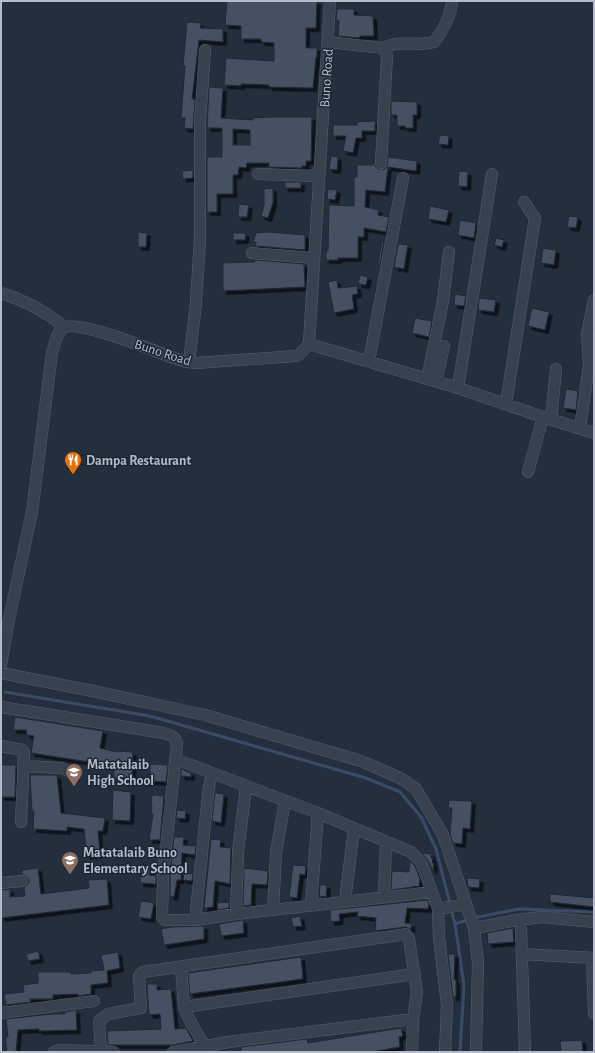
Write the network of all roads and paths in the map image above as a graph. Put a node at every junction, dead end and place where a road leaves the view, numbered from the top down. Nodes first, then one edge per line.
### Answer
1 (330, 1) edge
2 (452, 1) edge
3 (328, 42) junction
4 (384, 48) junction
5 (205, 50) dead end
6 (381, 163) dead end
7 (258, 174) dead end
8 (492, 174) dead end
9 (320, 176) junction
10 (403, 178) dead end
11 (524, 202) dead end
12 (449, 252) dead end
13 (252, 253) dead end
14 (314, 258) junction
15 (1, 292) edge
16 (594, 300) edge
17 (64, 327) junction
18 (309, 344) junction
19 (444, 346) dead end
20 (368, 361) junction
21 (189, 362) junction
22 (556, 369) dead end
23 (432, 380) junction
24 (458, 388) junction
25 (506, 404) junction
26 (547, 419) junction
27 (580, 428) junction
28 (594, 433) edge
29 (528, 472) dead end
30 (1, 665) edge
31 (1, 673) edge
32 (1, 707) edge
33 (1, 746) edge
34 (175, 759) junction
35 (23, 766) junction
36 (72, 773) dead end
37 (212, 774) junction
38 (246, 787) junction
39 (285, 801) junction
40 (318, 814) junction
41 (20, 822) dead end
42 (354, 828) junction
43 (386, 842) junction
44 (22, 881) dead end
45 (1, 883) edge
46 (432, 892) junction
47 (384, 898) junction
48 (345, 901) junction
49 (311, 905) junction
50 (463, 905) junction
51 (440, 908) junction
52 (273, 910) junction
53 (236, 914) junction
54 (195, 920) junction
55 (594, 922) edge
56 (474, 928) junction
57 (521, 930) dead end
58 (522, 954) junction
59 (593, 958) edge
60 (181, 967) junction
61 (415, 974) junction
62 (94, 1001) dead end
63 (184, 1007) junction
64 (1, 1013) edge
65 (594, 1013) edge
66 (413, 1019) junction
67 (206, 1049) edge
68 (54, 1052) edge
69 (101, 1052) edge
70 (114, 1052) edge
71 (173, 1052) edge
72 (412, 1052) edge
73 (445, 1052) edge
74 (476, 1052) edge
75 (525, 1052) edge

1 - 3 street, Buno Road
2 - 4 street
3 - 4 street
3 - 9 street, Buno Road
4 - 6 street
5 - 21 street
7 - 9 street
8 - 24 street
9 - 14 street, Buno Road
10 - 20 street
11 - 25 street
12 - 23 street
13 - 14 street
14 - 18 street, Buno Road
15 - 17 street
16 - 27 street
17 - 21 street, Buno Road
17 - 30 street
18 - 20 street
18 - 21 street, Buno Road
19 - 23 street
20 - 23 street
22 - 26 street
23 - 24 street
24 - 25 street
25 - 26 street
26 - 27 street
26 - 29 street
27 - 28 street
31 - 50 street
32 - 34 street
33 - 35 street
34 - 37 street
34 - 54 street
35 - 36 street
35 - 41 street
37 - 38 street
37 - 54 street
38 - 39 street
38 - 53 street
39 - 40 street
39 - 52 street
40 - 42 street
40 - 49 street
42 - 43 street
42 - 48 street
43 - 46 street
43 - 47 street
44 - 45 street
46 - 47 street
46 - 51 street
47 - 48 street
48 - 49 street
49 - 52 street
50 - 51 street
50 - 56 street
51 - 73 street
52 - 53 street
53 - 54 street
55 - 56 street
56 - 74 street
57 - 58 street
58 - 59 street
58 - 75 street
59 - 65 street
60 - 61 street
60 - 63 street
60 - 69 street
61 - 63 street
61 - 66 street
62 - 64 street
63 - 67 street
66 - 67 street
66 - 72 street
67 - 71 street
68 - 69 street
69 - 70 street

